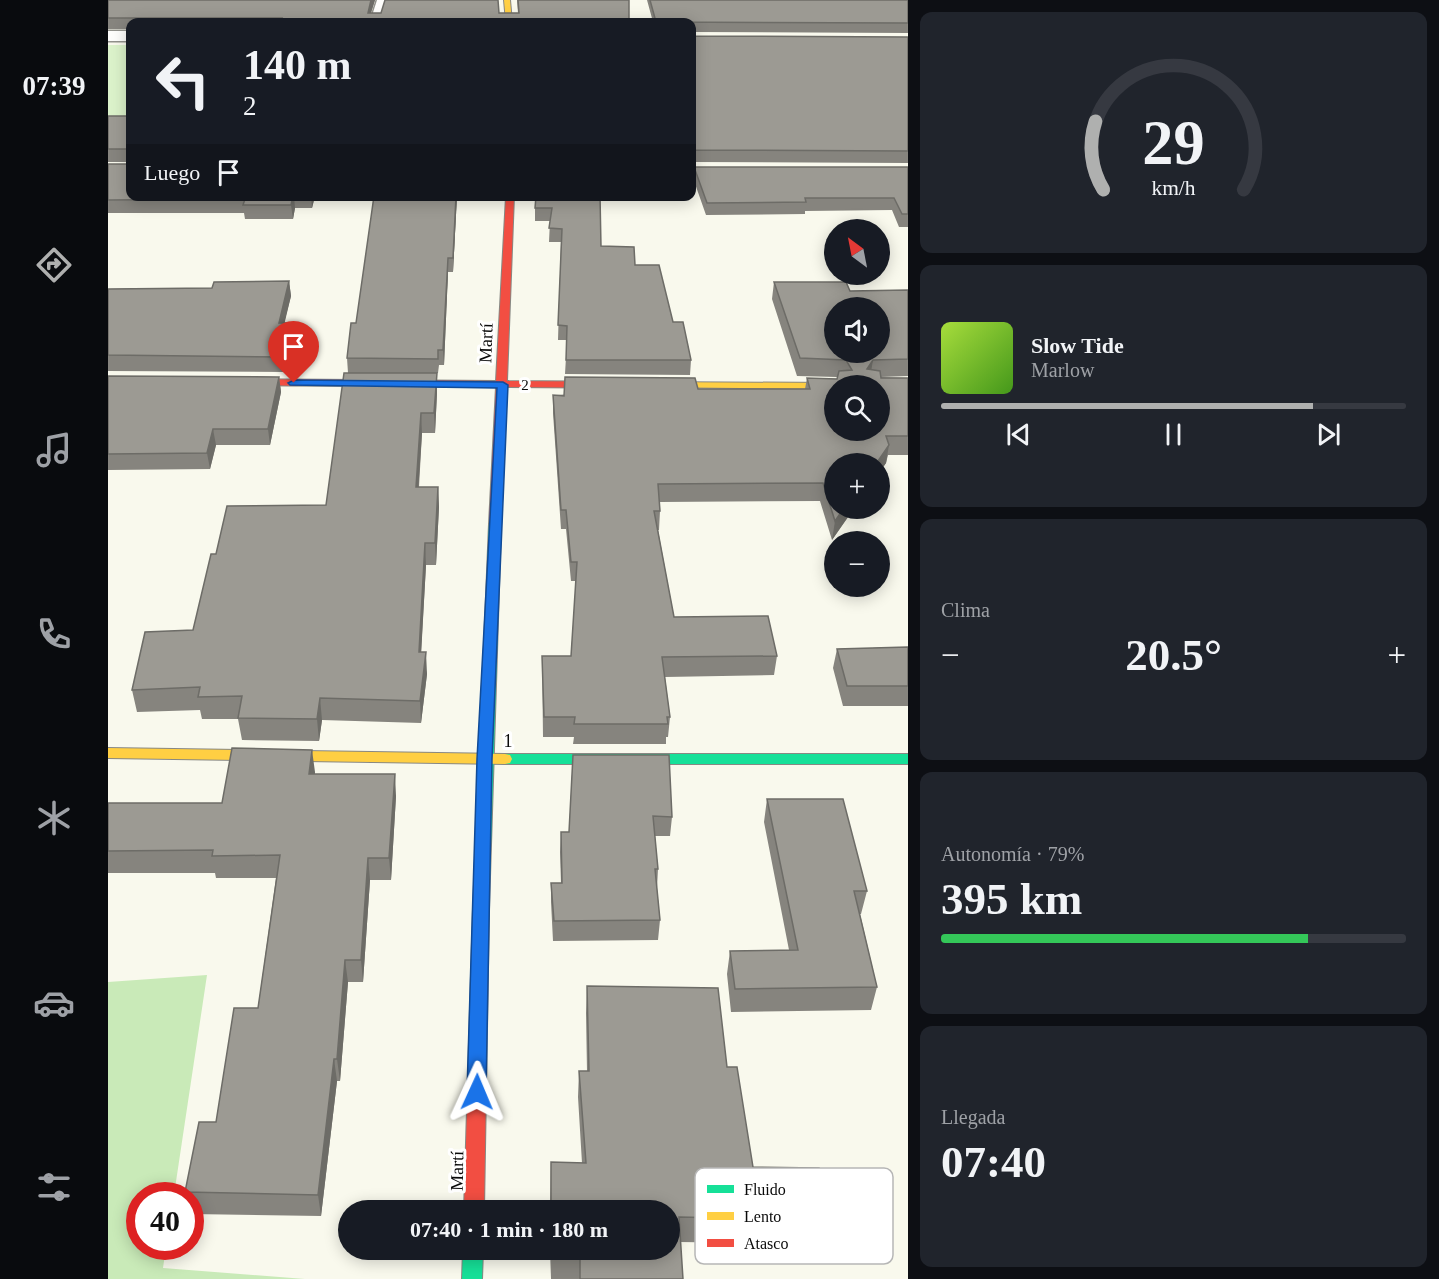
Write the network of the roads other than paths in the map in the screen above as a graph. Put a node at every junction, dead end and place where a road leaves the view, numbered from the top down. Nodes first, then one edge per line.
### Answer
1 (382, 0) edge
2 (507, 0) edge
3 (376, 18) edge
4 (509, 18) edge
5 (108, 36) edge
6 (126, 36) edge
7 (510, 201) edge
8 (228, 382) edge
9 (503, 385) junction
10 (824, 386) edge
11 (108, 753) edge
12 (485, 759) junction
13 (908, 759) edge
14 (474, 1200) edge
15 (473, 1260) edge
16 (472, 1279) edge

1 - 3 lane
2 - 4 street
5 - 6 street
7 - 9 street, Martí
8 - 9 street, 2
9 - 10 street, 2
9 - 12 street, Martí
11 - 12 street, 1
12 - 13 street, 1
12 - 14 street, Martí
15 - 16 street

